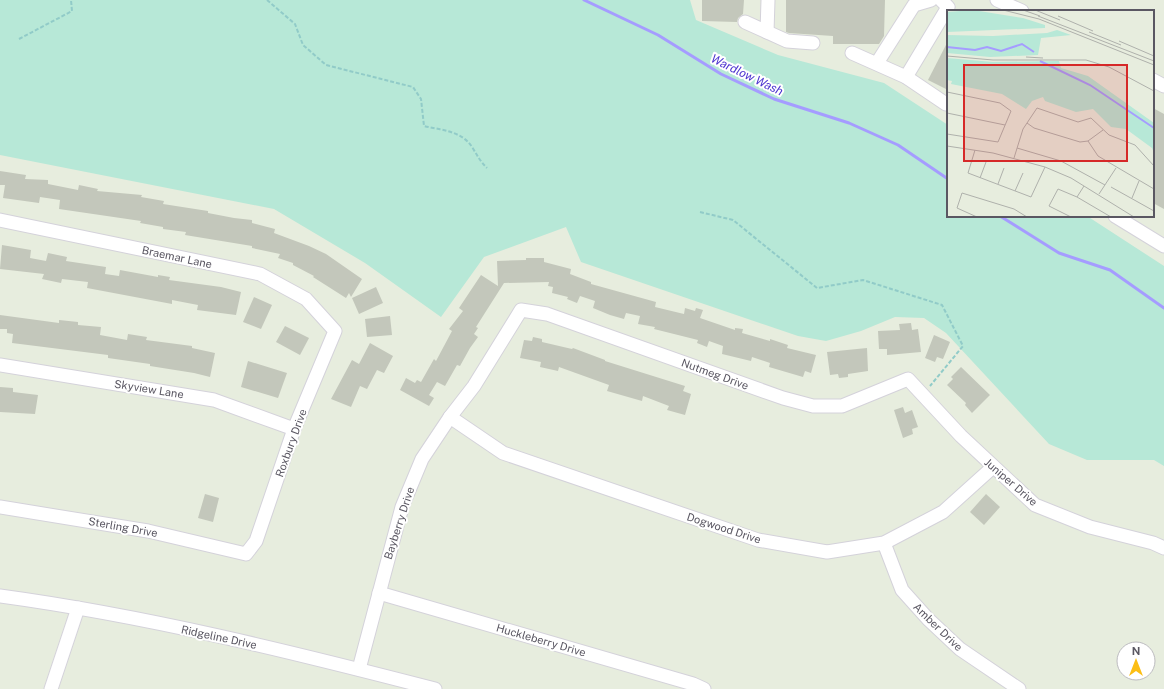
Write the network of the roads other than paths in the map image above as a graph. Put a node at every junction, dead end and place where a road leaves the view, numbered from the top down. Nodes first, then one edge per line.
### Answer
1 (768, 0) edge
2 (931, 0) edge
3 (941, 0) edge
4 (997, 0) edge
5 (1020, 10) edge
6 (745, 22) dead end
7 (767, 32) junction
8 (813, 43) dead end
9 (852, 53) dead end
10 (877, 63) junction
11 (906, 77) junction
12 (1154, 81) edge
13 (1164, 86) edge
14 (946, 104) dead end
15 (1117, 217) edge
16 (0, 220) edge
17 (1164, 246) edge
18 (521, 310) joint
19 (335, 331) joint
20 (0, 365) edge
21 (908, 379) joint
22 (450, 417) junction
23 (294, 429) junction
24 (993, 467) junction
25 (0, 507) edge
26 (884, 543) junction
27 (1164, 548) edge
28 (246, 554) joint
29 (379, 593) junction
30 (0, 596) edge
31 (78, 608) junction
32 (359, 669) junction
33 (51, 689) edge
34 (435, 689) edge
35 (704, 689) edge
36 (1019, 689) edge

1 - 7 street
2 - 10 street
3 - 11 street
4 - 5 street
6 - 7 street
7 - 8 street
9 - 10 street
10 - 11 street
11 - 14 street
12 - 13 street
15 - 17 street
16 - 19 street, Braemar Lane
18 - 21 street, Nutmeg Drive
18 - 22 street, Bayberry Drive
19 - 23 street, Roxbury Drive
20 - 23 street, Skyview Lane
21 - 24 street, Juniper Drive
22 - 26 street, Dogwood Drive
22 - 29 street, Bayberry Drive
23 - 28 street, Roxbury Drive
24 - 26 street, Dogwood Drive
24 - 27 street, Juniper Drive
25 - 28 street, Sterling Drive
26 - 36 street, Amber Drive
29 - 32 street, Bayberry Drive
29 - 35 street, Huckleberry Drive
30 - 31 street, Ridgeline Drive
31 - 32 street, Ridgeline Drive
31 - 33 street
32 - 34 street, Ridgeline Drive

